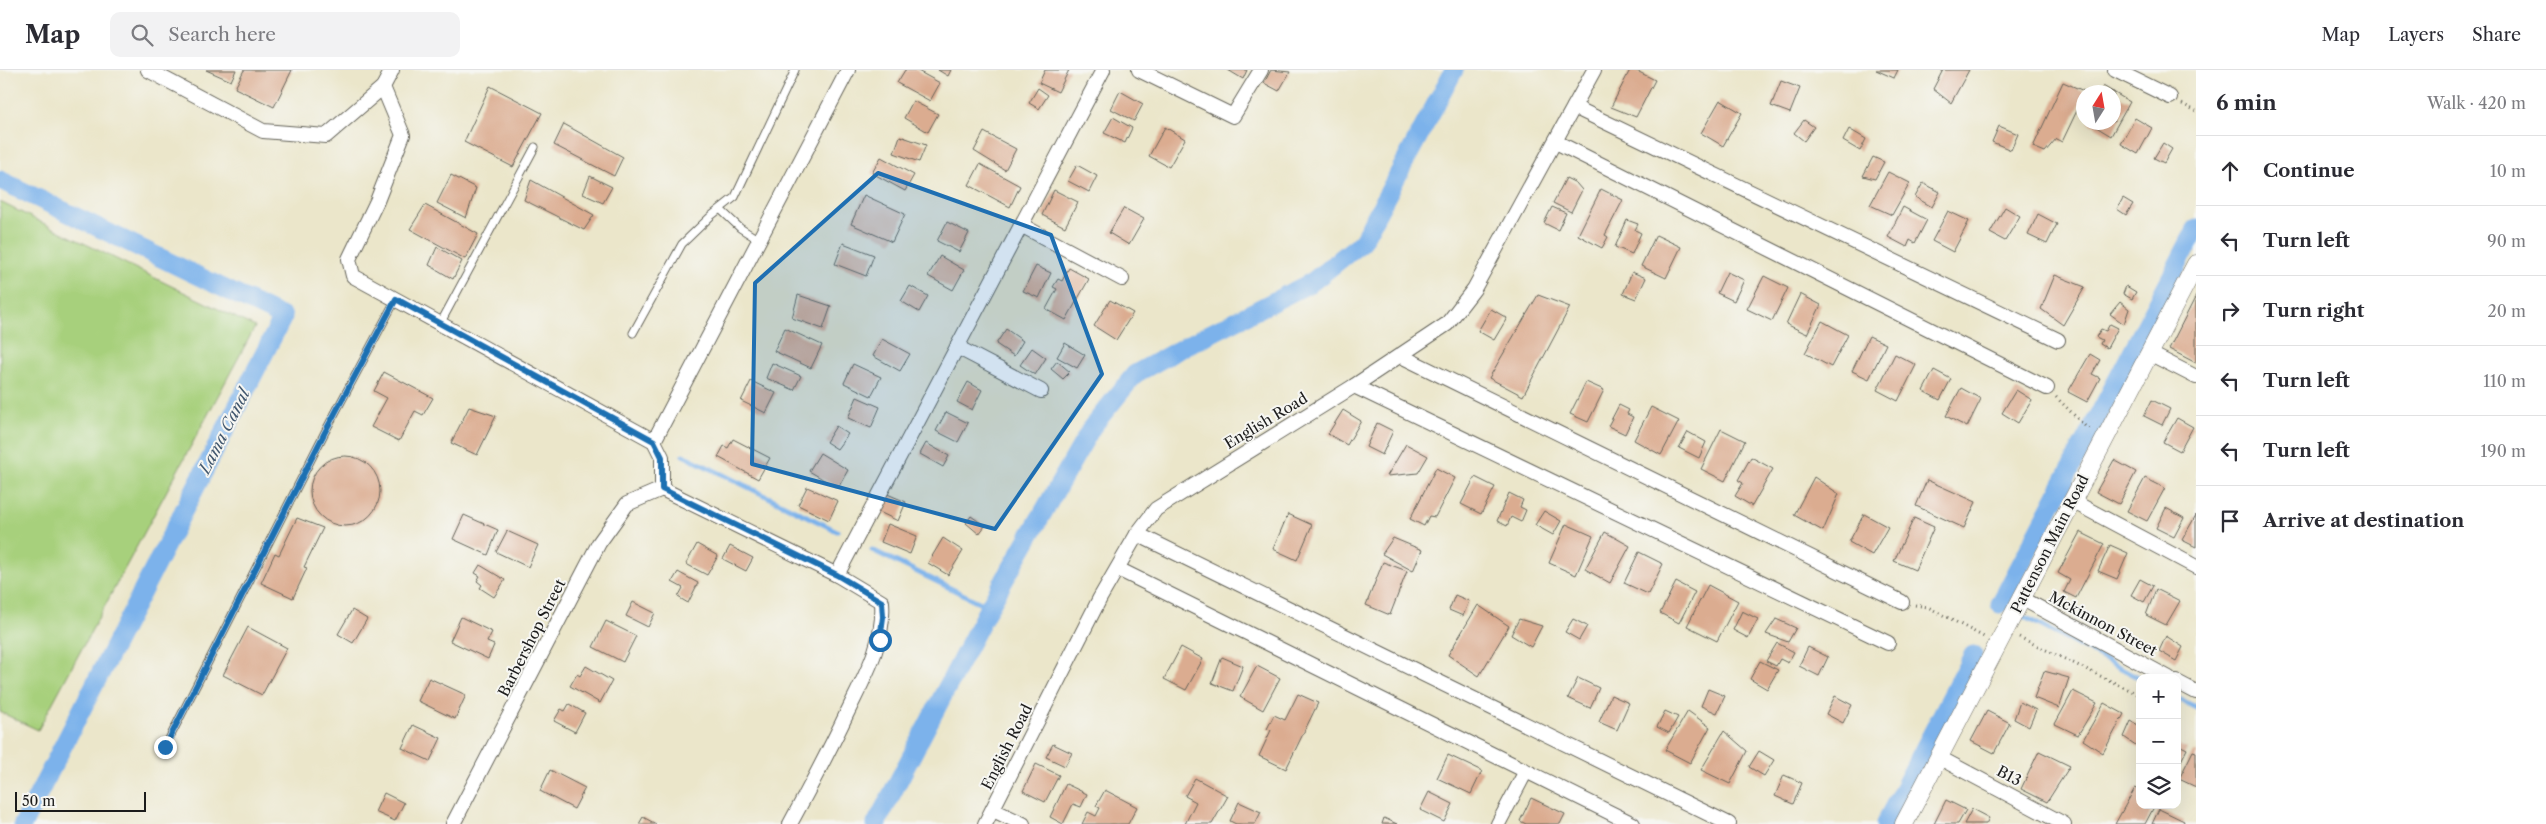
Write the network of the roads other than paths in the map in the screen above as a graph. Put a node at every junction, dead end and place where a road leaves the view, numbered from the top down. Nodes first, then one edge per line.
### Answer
1 (148, 70) edge
2 (392, 70) edge
3 (796, 70) edge
4 (848, 70) edge
5 (1103, 70) edge
6 (1138, 70) edge
7 (1261, 70) edge
8 (1594, 70) edge
9 (2115, 70) edge
10 (383, 87) junction
11 (2170, 97) dead end
12 (1574, 107) junction
13 (1556, 142) junction
14 (535, 147) dead end
15 (720, 210) junction
16 (1021, 225) junction
17 (759, 240) junction
18 (2196, 264) edge
19 (1122, 279) dead end
20 (396, 299) junction
21 (440, 324) junction
22 (633, 333) dead end
23 (2058, 340) dead end
24 (957, 347) junction
25 (2150, 353) junction
26 (1401, 356) junction
27 (2196, 377) edge
28 (1354, 386) junction
29 (2047, 388) road end
30 (1041, 391) dead end
31 (654, 441) junction
32 (662, 489) junction
33 (2072, 501) junction
34 (1137, 534) junction
35 (2196, 567) edge
36 (1118, 569) junction
37 (837, 575) junction
38 (2021, 598) junction
39 (1902, 602) road end
40 (1888, 643) dead end
41 (2162, 674) edge
42 (2181, 684) edge
43 (2196, 692) edge
44 (165, 747) dead end
45 (1938, 757) junction
46 (1526, 771) junction
47 (993, 810) junction
48 (453, 824) edge
49 (790, 824) edge
50 (985, 824) edge
51 (1023, 824) edge
52 (1498, 824) edge
53 (1633, 824) edge
54 (1729, 824) edge
55 (1904, 824) edge
56 (2064, 824) edge

1 - 10 street
2 - 10 street
3 - 15 lane
4 - 17 street
5 - 16 street
6 - 7 street
8 - 12 street, English Road
9 - 11 street
10 - 20 street
12 - 13 street, English Road
12 - 23 street
13 - 26 street, English Road
13 - 29 street
14 - 21 lane
15 - 17 lane
15 - 22 lane
16 - 19 street
16 - 24 street
17 - 31 street
18 - 25 street, Pattenson Main Road
20 - 21 street
20 - 44 lane
21 - 31 street
24 - 30 street
24 - 37 street
25 - 27 street
25 - 33 street, Pattenson Main Road
26 - 28 street, English Road
26 - 39 street
28 - 34 street, English Road
28 - 40 street
31 - 32 street
32 - 37 street
32 - 48 street, Barbershop Street
33 - 35 street
33 - 38 street, Pattenson Main Road
34 - 36 street, English Road
34 - 54 street
36 - 46 street
36 - 47 street, English Road
37 - 49 street
38 - 41 street, Mckinnon Street
38 - 45 street, Pattenson Main Road
42 - 43 street
45 - 55 street, Pattenson Main Road
45 - 56 street, B13
46 - 52 street
46 - 53 street
47 - 50 street, English Road
47 - 51 street

